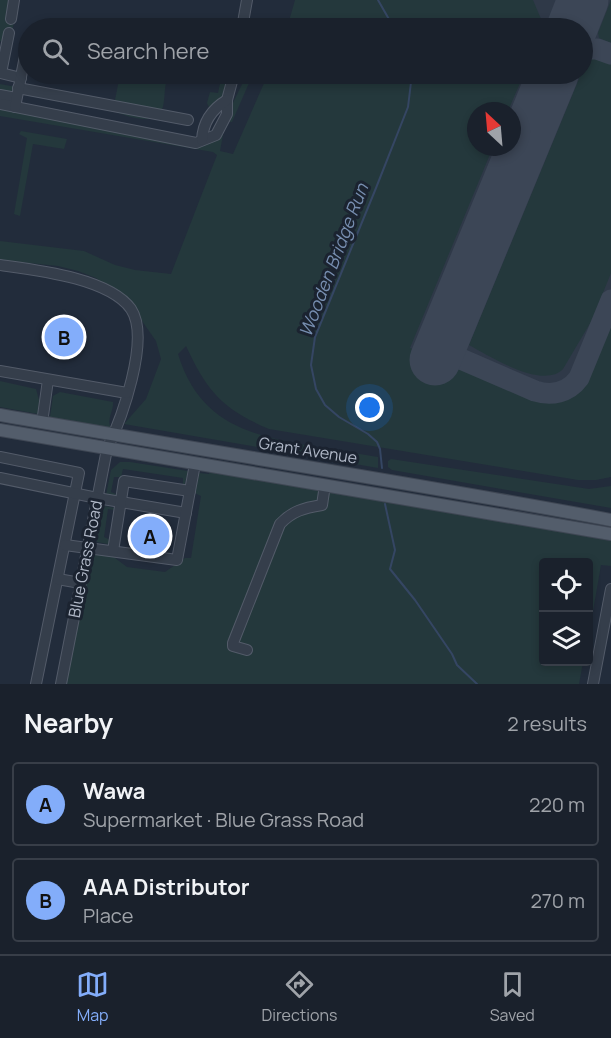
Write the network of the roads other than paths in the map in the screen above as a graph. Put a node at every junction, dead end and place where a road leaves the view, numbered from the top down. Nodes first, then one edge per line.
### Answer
1 (14, 0) edge
2 (247, 0) edge
3 (244, 18) edge
4 (11, 19) dead end
5 (9, 33) dead end
6 (19, 84) edge
7 (232, 84) edge
8 (17, 93) junction
9 (0, 95) edge
10 (0, 104) edge
11 (158, 114) junction
12 (188, 120) dead end
13 (155, 135) junction
14 (0, 265) edge
15 (0, 371) edge
16 (48, 380) junction
17 (127, 393) junction
18 (0, 415) edge
19 (42, 423) junction
20 (0, 430) edge
21 (113, 435) junction
22 (107, 449) junction
23 (4, 458) edge
24 (195, 464) junction
25 (3, 479) edge
26 (325, 485) junction
27 (190, 491) junction
28 (76, 494) junction
29 (96, 498) junction
30 (121, 502) junction
31 (186, 513) junction
32 (611, 520) edge
33 (611, 534) edge
34 (65, 545) junction
35 (87, 547) junction
36 (113, 551) junction
37 (58, 579) junction
38 (80, 583) junction
39 (611, 589) edge
40 (247, 650) dead end
41 (36, 684) edge
42 (61, 684) edge
43 (593, 684) edge

1 - 4 street
2 - 3 street
5 - 8 street
6 - 8 street
7 - 13 street
8 - 9 street
8 - 10 street
8 - 11 street
8 - 13 street
11 - 12 street
11 - 13 street
14 - 17 street, Blue Grass Road
15 - 16 street
16 - 17 street
16 - 19 street
17 - 21 street, Blue Grass Road
18 - 19 main road, Grant Avenue
19 - 21 main road, Grant Avenue
20 - 22 main road, Grant Avenue
21 - 22 street, Blue Grass Road
21 - 32 main road, Grant Avenue
22 - 24 main road, Grant Avenue
22 - 29 street, Blue Grass Road
23 - 25 street
23 - 28 street
24 - 26 main road, Grant Avenue
24 - 27 street
25 - 28 street
26 - 33 main road, Grant Avenue
26 - 40 street
27 - 30 street
27 - 31 street
28 - 29 street
28 - 34 street
29 - 30 street
29 - 35 street, Blue Grass Road
30 - 31 street
30 - 36 street
31 - 36 street
34 - 35 street
34 - 37 street
35 - 36 street
35 - 38 street, Blue Grass Road
37 - 38 street
37 - 41 street
38 - 42 street, Blue Grass Road
39 - 43 street

